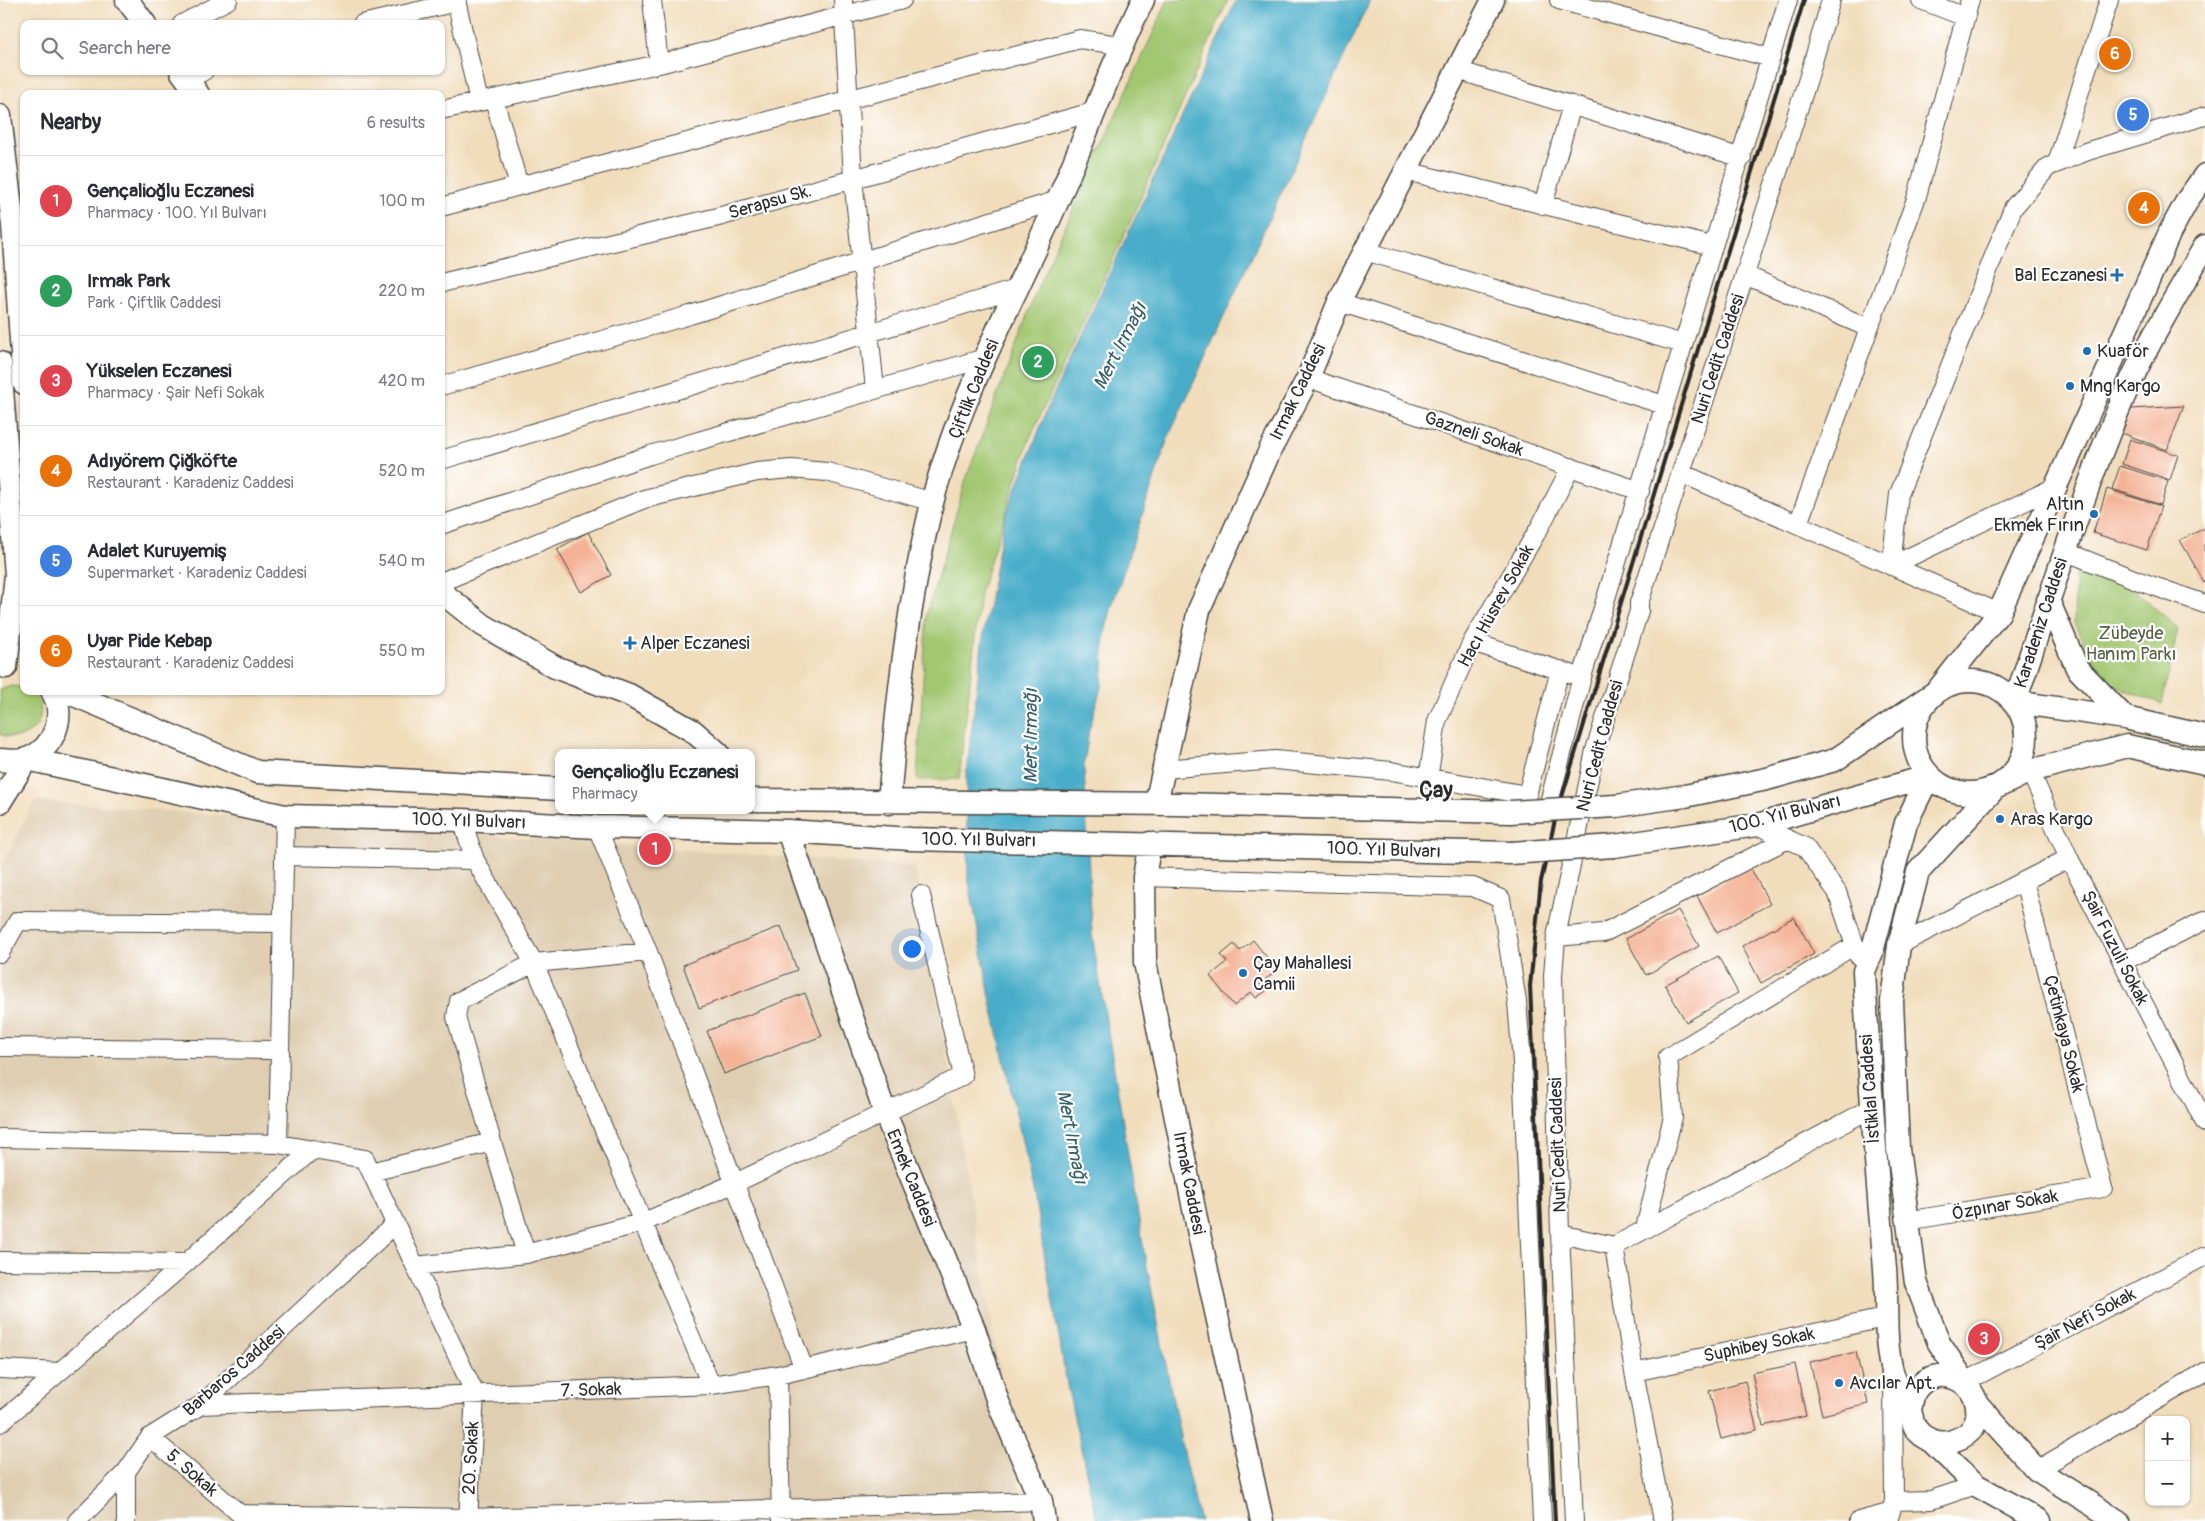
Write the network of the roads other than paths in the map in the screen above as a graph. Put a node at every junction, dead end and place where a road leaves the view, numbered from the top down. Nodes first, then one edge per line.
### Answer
1 (127, 0) edge
2 (228, 0) edge
3 (652, 0) edge
4 (902, 0) edge
5 (1144, 0) edge
6 (1493, 0) edge
7 (1559, 0) edge
8 (1788, 0) edge
9 (1831, 0) edge
10 (1921, 0) edge
11 (1970, 0) edge
12 (2109, 0) edge
13 (457, 1) edge
14 (844, 7) edge
15 (1965, 17) junction
16 (142, 20) edge
17 (190, 20) edge
18 (379, 20) edge
19 (1124, 46) junction
20 (1771, 58) junction
21 (659, 64) junction
22 (1457, 70) junction
23 (847, 100) junction
24 (486, 101) junction
25 (1572, 106) junction
26 (445, 109) edge
27 (1096, 111) junction
28 (0, 116) edge
29 (2205, 116) edge
30 (1742, 158) junction
31 (2057, 163) junction
32 (1406, 171) junction
33 (2205, 175) edge
34 (853, 178) junction
35 (519, 186) junction
36 (1058, 200) junction
37 (1543, 205) junction
38 (445, 206) edge
39 (18, 223) edge
40 (1712, 246) junction
41 (2205, 246) edge
42 (1365, 251) junction
43 (860, 262) junction
44 (1745, 275) junction
45 (20, 276) edge
46 (445, 282) edge
47 (1017, 290) junction
48 (1339, 302) junction
49 (1869, 328) junction
50 (871, 333) junction
51 (1683, 344) junction
52 (985, 358) junction
53 (0, 363) edge
54 (1308, 378) junction
55 (445, 385) edge
56 (875, 390) junction
57 (1664, 405) junction
58 (445, 459) edge
59 (1571, 467) junction
60 (1681, 473) junction
61 (2055, 487) junction
62 (1640, 491) junction
63 (933, 502) junction
64 (445, 524) edge
65 (1798, 524) junction
66 (2064, 551) junction
67 (1891, 566) junction
68 (445, 580) edge
69 (445, 595) edge
70 (2048, 600) junction
71 (2205, 604) edge
72 (1999, 613) junction
73 (1472, 642) junction
74 (7, 667) edge
75 (1560, 670) junction
76 (1582, 677) junction
77 (1937, 691) junction
78 (53, 695) edge
79 (74, 695) edge
80 (2015, 702) junction
81 (2124, 718) junction
82 (2205, 736) edge
83 (713, 749) edge
84 (27, 759) junction
85 (0, 760) edge
86 (2205, 763) edge
87 (1163, 769) junction
88 (2030, 771) junction
89 (1929, 776) junction
90 (1428, 779) junction
91 (1995, 788) junction
92 (555, 789) edge
93 (755, 798) edge
94 (1550, 799) dead end
95 (0, 802) edge
96 (889, 803) junction
97 (1156, 804) junction
98 (285, 816) junction
99 (462, 820) junction
100 (1757, 825) junction
101 (597, 827) junction
102 (788, 831) junction
103 (1788, 839) junction
104 (1150, 843) junction
105 (284, 856) junction
106 (2069, 858) junction
107 (475, 860) junction
108 (1144, 877) junction
109 (2024, 881) junction
110 (921, 895) dead end
111 (2205, 920) edge
112 (282, 923) junction
113 (1556, 938) junction
114 (1855, 945) junction
115 (1899, 945) junction
116 (648, 952) junction
117 (0, 954) edge
118 (2122, 962) junction
119 (534, 963) junction
120 (1864, 971) junction
121 (0, 1047) edge
122 (278, 1050) junction
123 (2198, 1093) edge
124 (1870, 1109) junction
125 (885, 1114) junction
126 (2205, 1123) edge
127 (0, 1138) edge
128 (492, 1142) junction
129 (278, 1144) junction
130 (313, 1150) junction
131 (371, 1172) junction
132 (733, 1184) junction
133 (2103, 1188) joint
134 (644, 1222) junction
135 (1907, 1222) junction
136 (395, 1224) junction
137 (1645, 1228) junction
138 (1560, 1234) junction
139 (1614, 1246) junction
140 (526, 1254) junction
141 (2205, 1256) edge
142 (0, 1262) edge
143 (186, 1263) junction
144 (415, 1266) junction
145 (1884, 1318) junction
146 (974, 1329) junction
147 (0, 1369) edge
148 (804, 1369) junction
149 (59, 1372) junction
150 (1634, 1372) junction
151 (2205, 1372) edge
152 (778, 1375) junction
153 (1894, 1375) junction
154 (1965, 1382) junction
155 (711, 1386) junction
156 (475, 1394) junction
157 (201, 1405) junction
158 (1978, 1405) junction
159 (1910, 1409) junction
160 (0, 1422) edge
161 (150, 1438) junction
162 (1931, 1441) junction
163 (2037, 1470) junction
164 (126, 1472) junction
165 (1976, 1486) junction
166 (1043, 1511) edge
167 (1890, 1512) edge
168 (780, 1515) edge
169 (711, 1516) edge
170 (240, 1518) edge
171 (346, 1518) edge
172 (582, 1518) edge
173 (468, 1520) edge
174 (77, 1521) edge
175 (126, 1521) edge
176 (1262, 1521) edge
177 (1542, 1521) edge
178 (1574, 1521) edge
179 (1663, 1521) edge
180 (1859, 1521) edge
181 (2040, 1521) edge
182 (2118, 1521) edge

1 - 16 main road
2 - 17 street
3 - 21 street
4 - 14 street
5 - 19 main road, Çiftlik Caddesi
6 - 22 main road, Irmak Caddesi
7 - 20 street
8 - 20 street, Nuri Cedit Caddesi
9 - 44 street, Nuri Cedit Caddesi
10 - 15 street
11 - 15 street
12 - 31 street
13 - 18 street
13 - 24 street
14 - 21 street
14 - 23 street
15 - 49 street
19 - 23 street
19 - 27 main road, Çiftlik Caddesi
20 - 30 street, Nuri Cedit Caddesi
21 - 24 street
22 - 25 street
22 - 32 main road, Irmak Caddesi
23 - 34 street
23 - 35 street
24 - 26 street
24 - 35 street
25 - 30 street
25 - 37 street
27 - 34 street, Serapsu Sk.
27 - 36 main road, Çiftlik Caddesi
28 - 39 main road
29 - 31 street
30 - 40 street, Nuri Cedit Caddesi
31 - 67 street
32 - 37 street
32 - 42 main road, Irmak Caddesi
33 - 61 main road, Karadeniz Caddesi
34 - 43 street
34 - 46 street, Serapsu Sk.
35 - 38 street
36 - 43 street
36 - 47 main road, Çiftlik Caddesi
37 - 40 street
39 - 45 main road
40 - 51 street, Nuri Cedit Caddesi
41 - 66 main road, Karadeniz Caddesi
42 - 48 main road, Irmak Caddesi
42 - 51 street
43 - 50 street
43 - 55 street
44 - 49 street
44 - 60 street, Nuri Cedit Caddesi
47 - 50 street
47 - 52 main road, Çiftlik Caddesi
48 - 54 main road, Irmak Caddesi
48 - 57 street
49 - 65 street
50 - 56 street
50 - 58 street
51 - 57 street, Nuri Cedit Caddesi
52 - 56 street
52 - 63 main road, Çiftlik Caddesi
53 - 74 main road
54 - 59 street, Gazneli Sokak
54 - 87 main road, Irmak Caddesi
56 - 64 street
57 - 62 street, Nuri Cedit Caddesi
59 - 62 street, Gazneli Sokak
59 - 73 street, Hacı Hüsrev Sokak
60 - 65 street
60 - 113 street, Nuri Cedit Caddesi
61 - 67 street
61 - 72 main road, Karadeniz Caddesi
62 - 76 street, Nuri Cedit Caddesi
63 - 68 street
63 - 96 main road, Çiftlik Caddesi
65 - 67 street
66 - 70 main road, Karadeniz Caddesi
66 - 71 street
67 - 72 street
69 - 83 main road
70 - 80 main road, Karadeniz Caddesi
70 - 81 main road
72 - 77 main road, Karadeniz Caddesi
73 - 75 street
73 - 90 street, Hacı Hüsrev Sokak
75 - 76 street
75 - 90 street
76 - 94 street, Nuri Cedit Caddesi
77 - 80 main road
77 - 89 main road
77 - 97 main road, bridge
78 - 84 main road
79 - 92 main road, 100. Yıl Bulvarı
80 - 81 main road
80 - 91 main road
81 - 82 main road
84 - 85 main road, 100. Yıl Bulvarı
84 - 95 main road
84 - 98 main road, 100. Yıl Bulvarı
86 - 88 main road
87 - 90 street
87 - 97 main road, Irmak Caddesi
88 - 91 main road
88 - 106 street, Şair Fuzuli Sokak
89 - 91 main road
89 - 100 main road, 100. Yıl Bulvarı
89 - 120 main road, İstiklal Caddesi
91 - 115 main road, İstiklal Caddesi
93 - 96 main road
96 - 97 main road
98 - 99 main road, 100. Yıl Bulvarı
98 - 105 street
99 - 101 main road, 100. Yıl Bulvarı
99 - 107 street
100 - 103 street
100 - 104 main road, 100. Yıl Bulvarı, bridge
101 - 102 main road, 100. Yıl Bulvarı
101 - 116 street
102 - 104 main road, 100. Yıl Bulvarı
102 - 125 main road, Emek Caddesi
103 - 113 street
103 - 114 street
104 - 108 main road, Irmak Caddesi
105 - 107 street
105 - 112 street
106 - 109 street
106 - 118 street, Şair Fuzuli Sokak
107 - 119 street
108 - 176 main road, Irmak Caddesi
108 - 177 street, Nuri Cedit Caddesi
109 - 115 street
109 - 133 street, Çetinkaya Sokak
110 - 125 street
111 - 118 street
112 - 117 street
112 - 122 street
113 - 138 street, Nuri Cedit Caddesi
114 - 120 street
114 - 137 street
115 - 135 main road, İstiklal Caddesi
116 - 119 street
116 - 132 street
118 - 123 street, Şair Fuzuli Sokak
119 - 128 street
119 - 134 street
120 - 124 main road, İstiklal Caddesi
121 - 122 street
122 - 129 street
123 - 126 street, Şair Fuzuli Sokak
124 - 137 street
124 - 145 main road, İstiklal Caddesi
125 - 132 street
125 - 146 main road, Emek Caddesi
127 - 129 street
128 - 131 street
128 - 140 street
129 - 130 street
130 - 131 street
130 - 143 street
131 - 136 street
132 - 134 street
132 - 148 street
133 - 135 street, Özpınar Sokak
134 - 140 street
134 - 155 street
135 - 154 main road, İstiklal Caddesi
136 - 144 street
136 - 157 street, Barbaros Caddesi
137 - 139 street
138 - 139 street
138 - 178 street, Nuri Cedit Caddesi
139 - 150 street
140 - 144 street
141 - 154 street, Şair Nefi Sokak
142 - 143 street
143 - 149 street
144 - 156 street
145 - 150 street, Suphibey Sokak
145 - 153 main road, İstiklal Caddesi
146 - 148 street, 7. Sokak
146 - 166 main road, Emek Caddesi
147 - 149 street
148 - 152 street, 7. Sokak
149 - 160 street
150 - 179 street
151 - 163 street
152 - 155 street, 7. Sokak
152 - 168 street
153 - 159 main road, İstiklal Caddesi
153 - 167 street
154 - 158 main road
154 - 159 main road
155 - 156 street, 7. Sokak
156 - 157 street, 7. Sokak
156 - 173 street, 20. Sokak
157 - 161 street, Barbaros Caddesi
158 - 162 main road
158 - 163 main road
159 - 162 main road
161 - 164 street, Barbaros Caddesi
161 - 170 street, 5. Sokak
162 - 165 main road
163 - 182 main road
164 - 174 street, Barbaros Caddesi
164 - 175 street
165 - 167 street
165 - 181 main road
166 - 168 street, 5. Sokak
167 - 180 street
168 - 169 street, 5. Sokak
169 - 172 street, 5. Sokak
170 - 171 street, 5. Sokak
171 - 173 street, 5. Sokak
172 - 173 street, 5. Sokak

